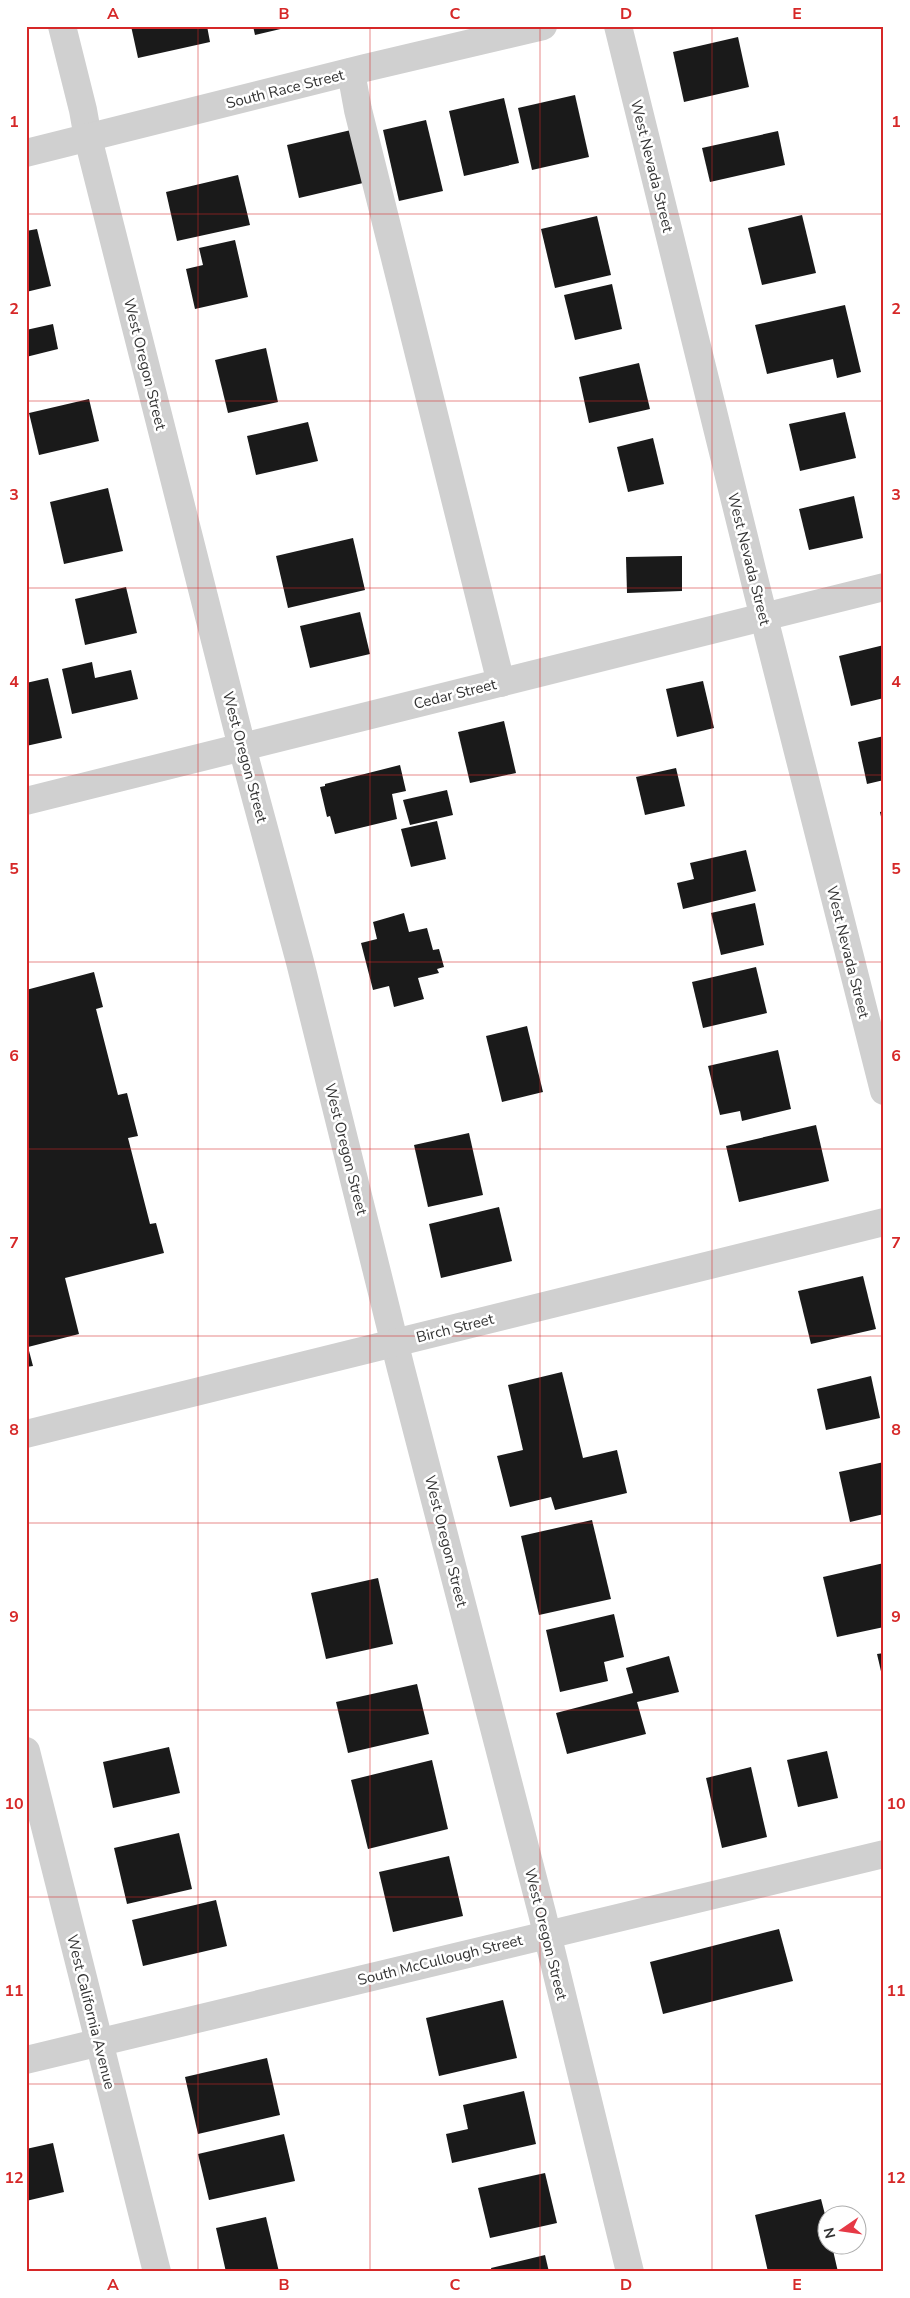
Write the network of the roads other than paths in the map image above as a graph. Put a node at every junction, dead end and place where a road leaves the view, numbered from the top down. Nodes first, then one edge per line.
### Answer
1 (62, 26) edge
2 (543, 26) edge
3 (618, 26) edge
4 (351, 72) junction
5 (88, 138) junction
6 (26, 153) edge
7 (884, 587) edge
8 (764, 618) junction
9 (501, 683) junction
10 (242, 747) junction
11 (26, 801) edge
12 (884, 1091) edge
13 (884, 1222) edge
14 (395, 1343) junction
15 (26, 1434) edge
16 (26, 1751) edge
17 (884, 1854) edge
18 (547, 1935) junction
19 (99, 2042) junction
20 (26, 2060) edge
21 (157, 2272) edge
22 (630, 2272) edge

1 - 5 street, West Oregon Street
2 - 4 street, South Race Street
3 - 8 street, West Nevada Street
4 - 5 street, South Race Street
4 - 9 street
5 - 6 street, South Race Street
5 - 10 street, West Oregon Street
7 - 8 street, Cedar Street
8 - 9 street, Cedar Street
8 - 12 street, West Nevada Street
9 - 10 street, Cedar Street
10 - 11 street, Cedar Street
10 - 14 street, West Oregon Street
13 - 14 street, Birch Street
14 - 15 street, Birch Street
14 - 18 street, West Oregon Street
16 - 19 street, West California Avenue
17 - 18 street, South McCullough Street
18 - 19 street, South McCullough Street
18 - 22 street, West Oregon Street
19 - 20 street, South McCullough Street
19 - 21 street, West California Avenue

